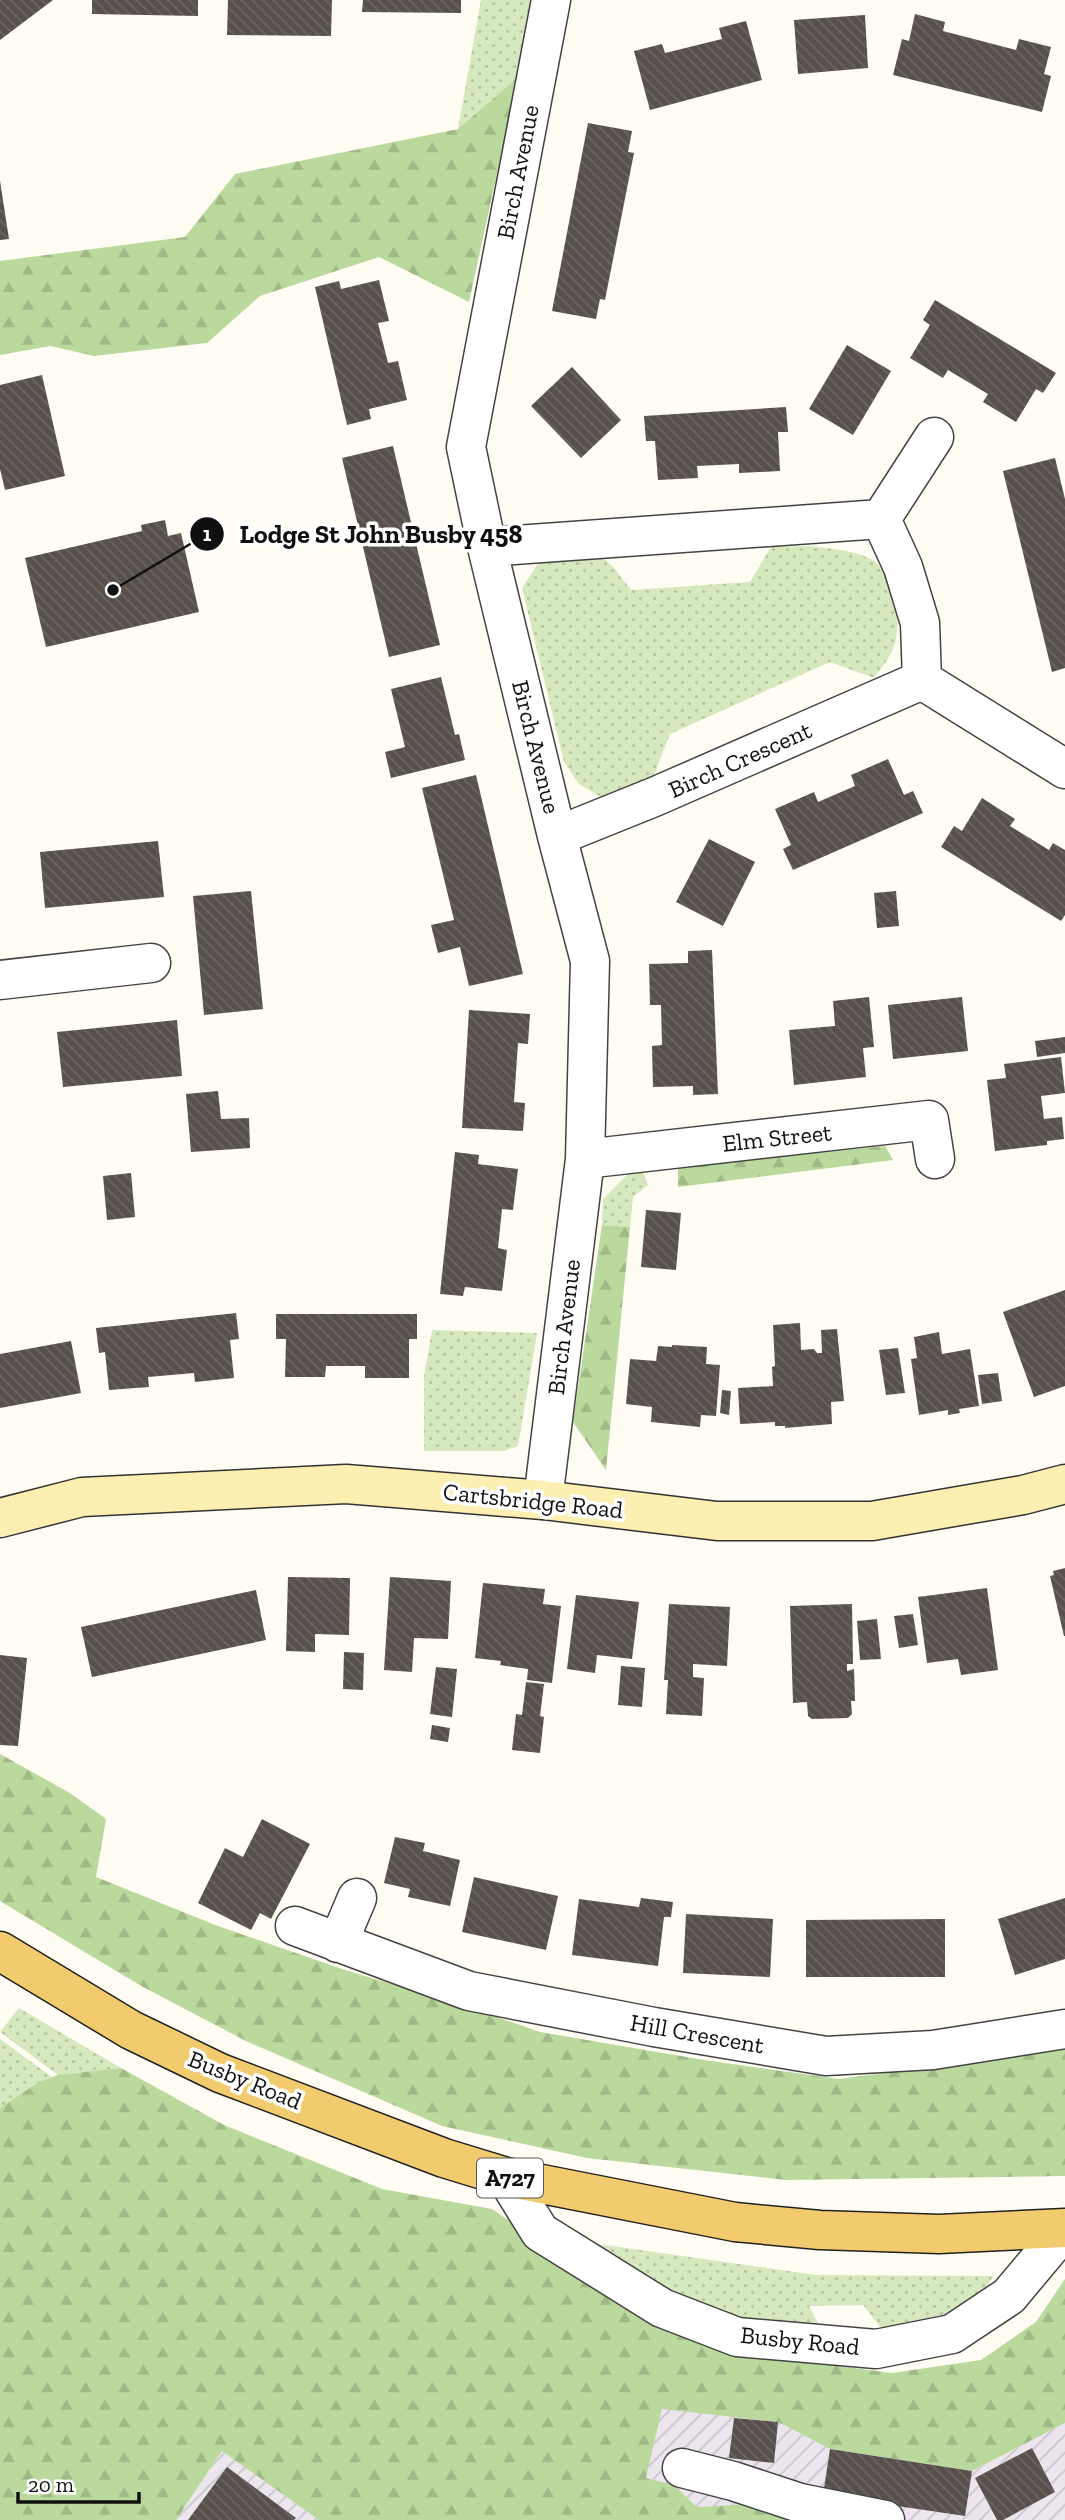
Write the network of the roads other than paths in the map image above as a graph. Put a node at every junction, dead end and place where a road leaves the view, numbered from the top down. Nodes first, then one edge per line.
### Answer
1 (551, 0) edge
2 (934, 437) dead end
3 (881, 519) junction
4 (487, 547) junction
5 (922, 680) junction
6 (1065, 769) edge
7 (557, 835) junction
8 (151, 963) dead end
9 (0, 980) edge
10 (585, 1159) junction
11 (935, 1159) dead end
12 (1065, 1484) edge
13 (544, 1500) junction
14 (0, 1518) edge
15 (357, 1898) dead end
16 (295, 1926) dead end
17 (338, 1943) junction
18 (0, 1951) edge
19 (1065, 2029) edge
20 (506, 2177) junction
21 (1065, 2229) edge
22 (682, 2468) dead end
23 (885, 2520) edge

1 - 4 street, Birch Avenue
2 - 3 street
3 - 4 street
3 - 5 street
4 - 7 street, Birch Avenue
5 - 6 street
5 - 7 street, Birch Crescent
7 - 10 street, Birch Avenue
8 - 9 street
10 - 11 street, Elm Street
10 - 13 street, Birch Avenue
12 - 13 street, Cartsbridge Road
13 - 14 street, Cartsbridge Road
15 - 17 street
16 - 17 street, Hill Crescent
17 - 19 street, Hill Crescent
18 - 20 main road, Busby Road / A727
20 - 21 main road, Busby Road / A727
20 - 21 street, Busby Road
22 - 23 street

